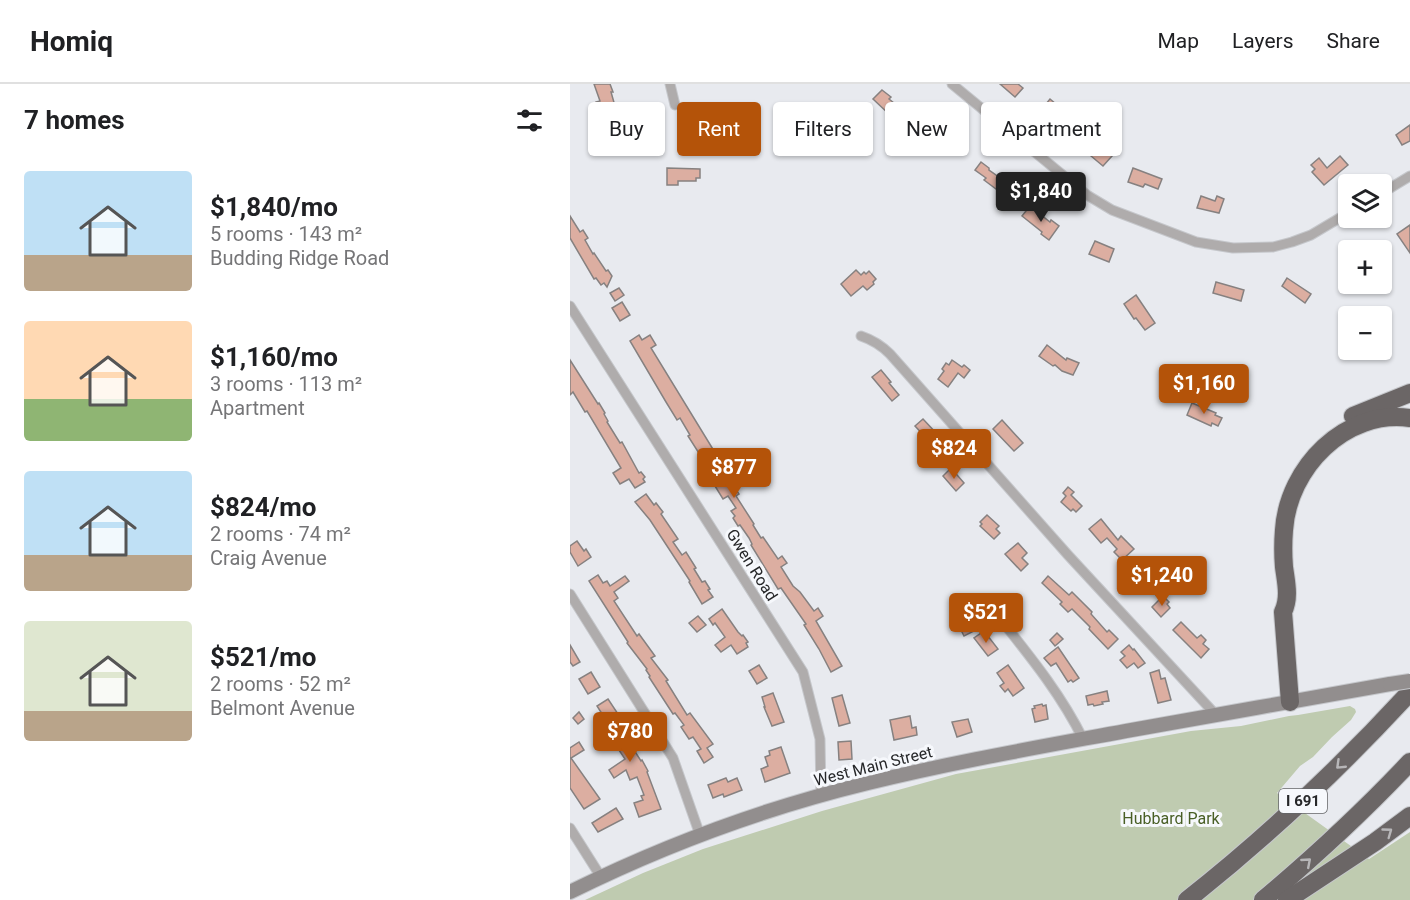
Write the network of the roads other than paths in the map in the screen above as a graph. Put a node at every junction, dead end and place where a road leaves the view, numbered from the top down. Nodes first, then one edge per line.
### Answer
1 (670, 84) edge
2 (952, 84) edge
3 (675, 105) dead end
4 (1410, 176) edge
5 (1392, 187) edge
6 (1338, 219) edge
7 (570, 306) edge
8 (861, 336) dead end
9 (1410, 393) edge
10 (1410, 418) edge
11 (570, 594) edge
12 (990, 606) dead end
13 (1283, 612) junction
14 (1410, 679) edge
15 (1410, 693) edge
16 (1290, 702) junction
17 (1216, 715) junction
18 (1083, 739) junction
19 (1359, 746) junction
20 (1410, 762) edge
21 (821, 796) junction
22 (1410, 816) edge
23 (570, 828) edge
24 (700, 835) junction
25 (601, 877) junction
26 (570, 892) edge
27 (1187, 900) edge
28 (1263, 900) edge
29 (1287, 900) edge

1 - 3 street
2 - 6 street
4 - 5 street
7 - 21 street, Gwen Road
8 - 17 street
9 - 13 highway
10 - 13 highway
11 - 24 street
12 - 18 street
13 - 16 highway
14 - 16 main road, West Main Street, bridge
14 - 19 highway
15 - 19 highway, I 691
16 - 17 main road, West Main Street
17 - 18 main road, West Main Street
18 - 21 main road, West Main Street
19 -> 27 highway, I 691
28 -> 20 highway, I 691
21 - 24 main road, West Main Street
29 -> 22 highway
23 - 25 street
24 - 25 main road, West Main Street
25 - 26 main road, West Main Street

